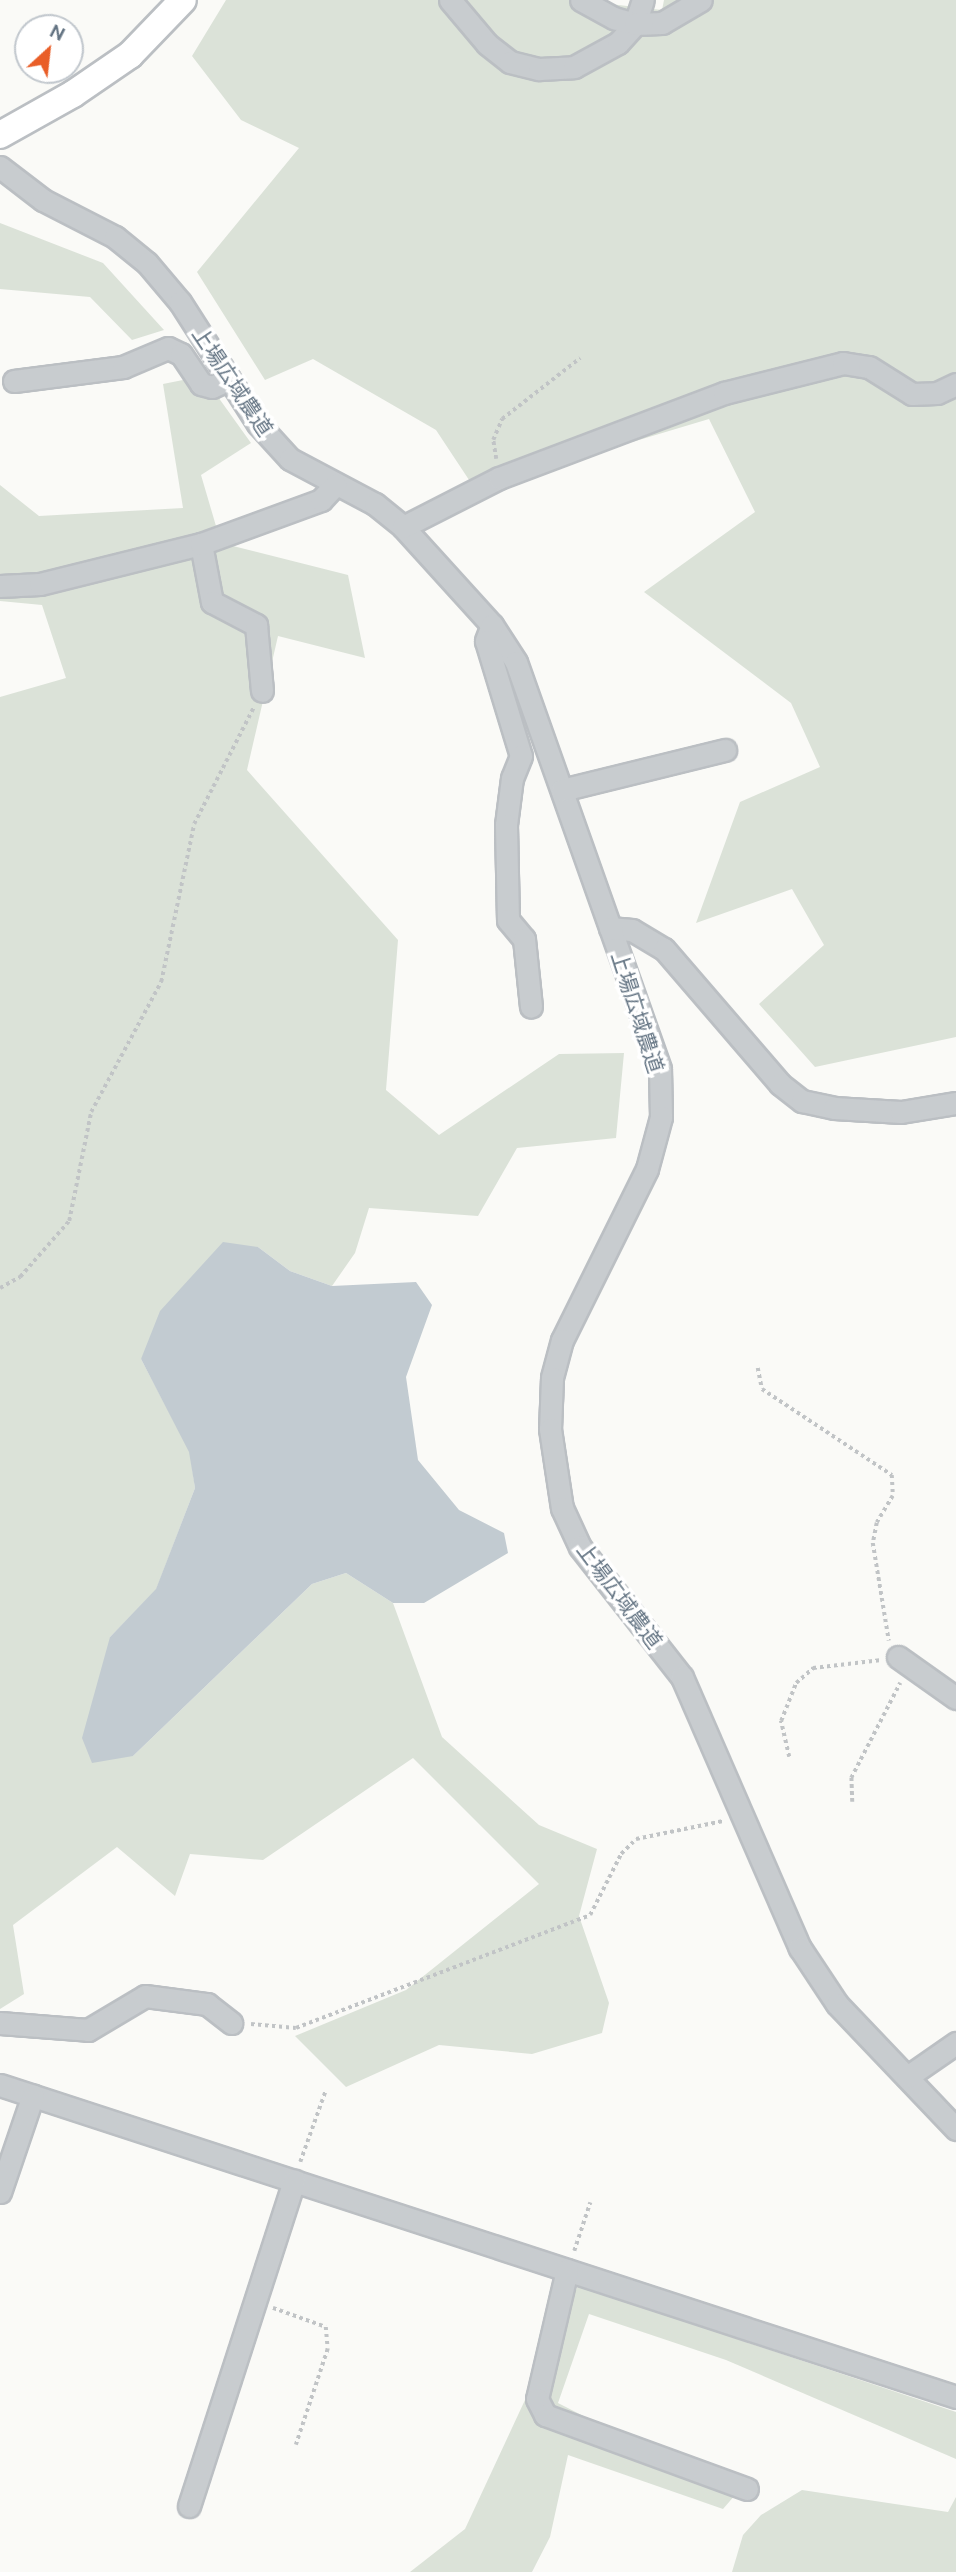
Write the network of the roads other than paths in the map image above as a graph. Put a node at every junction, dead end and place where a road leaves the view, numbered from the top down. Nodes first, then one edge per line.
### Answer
1 (183, 0) edge
2 (450, 0) edge
3 (581, 0) edge
4 (643, 0) edge
5 (701, 0) edge
6 (635, 24) junction
7 (0, 135) edge
8 (0, 167) edge
9 (229, 379) junction
10 (14, 382) dead end
11 (956, 384) edge
12 (335, 485) junction
13 (403, 527) junction
14 (201, 544) junction
15 (0, 586) edge
16 (492, 625) junction
17 (262, 691) road end
18 (725, 750) dead end
19 (562, 790) junction
20 (610, 928) junction
21 (531, 1007) dead end
22 (956, 1103) edge
23 (906, 1663) road end
24 (956, 1698) edge
25 (0, 2023) edge
26 (231, 2023) road end
27 (956, 2043) edge
28 (907, 2077) junction
29 (0, 2085) edge
30 (33, 2095) junction
31 (956, 2129) edge
32 (294, 2180) junction
33 (0, 2192) edge
34 (567, 2270) junction
35 (956, 2397) edge
36 (747, 2489) dead end
37 (189, 2505) dead end

1 - 7 main road
2 - 6 street
3 - 6 street
4 - 6 street
5 - 6 street
8 - 9 street, 上場広域農道
9 - 10 street
9 - 12 street, 上場広域農道
11 - 13 street
12 - 13 street, 上場広域農道
12 - 14 street
13 - 16 street, 上場広域農道
14 - 15 street
14 - 17 street
16 - 19 street, 上場広域農道
16 - 21 street
18 - 19 street
19 - 20 street, 上場広域農道
20 - 22 street
20 - 28 street, 上場広域農道
23 - 24 street
25 - 26 street
27 - 28 street
28 - 31 street, 上場広域農道
29 - 30 street
30 - 32 street
30 - 33 street
32 - 34 street
32 - 37 street
34 - 35 street
34 - 36 street

